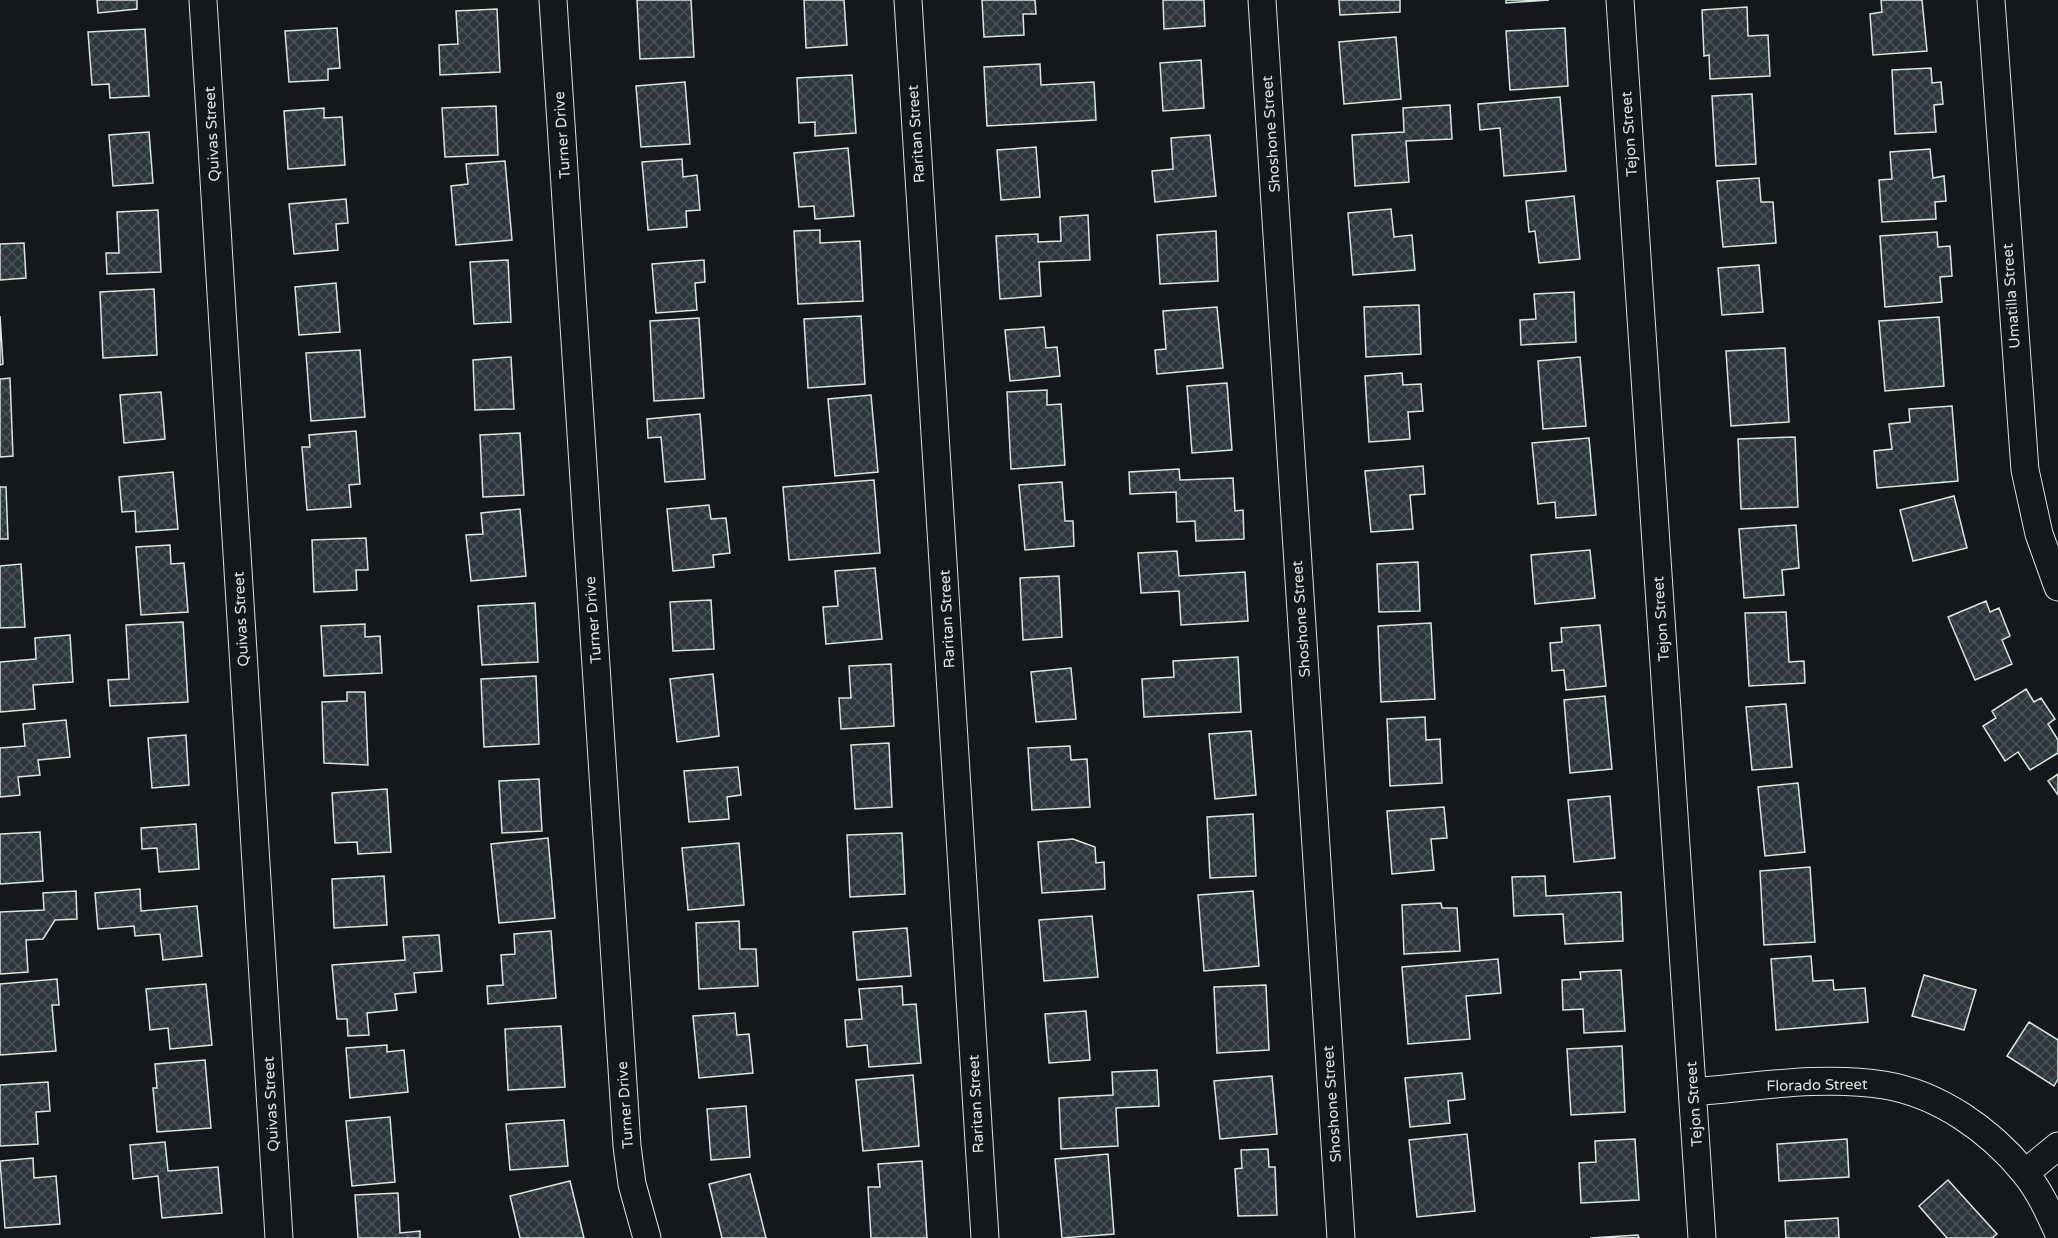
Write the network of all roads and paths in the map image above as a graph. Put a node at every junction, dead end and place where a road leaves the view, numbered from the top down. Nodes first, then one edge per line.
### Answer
1 (203, 0) edge
2 (553, 0) edge
3 (908, 0) edge
4 (1262, 0) edge
5 (1620, 0) edge
6 (1991, 0) edge
7 (2058, 587) edge
8 (1693, 1092) junction
9 (2058, 1146) edge
10 (2025, 1173) junction
11 (2058, 1232) edge
12 (279, 1238) edge
13 (647, 1238) edge
14 (985, 1238) edge
15 (1341, 1238) edge
16 (1702, 1238) edge

1 - 12 street, Quivas Street
2 - 13 street, Turner Drive
3 - 14 street, Raritan Street
4 - 15 street, Shoshone Street
5 - 8 street, Tejon Street
6 - 7 street, Umatilla Street
8 - 10 street, Florado Street
8 - 16 street, Tejon Street
9 - 10 street
10 - 11 street, Florado Street

